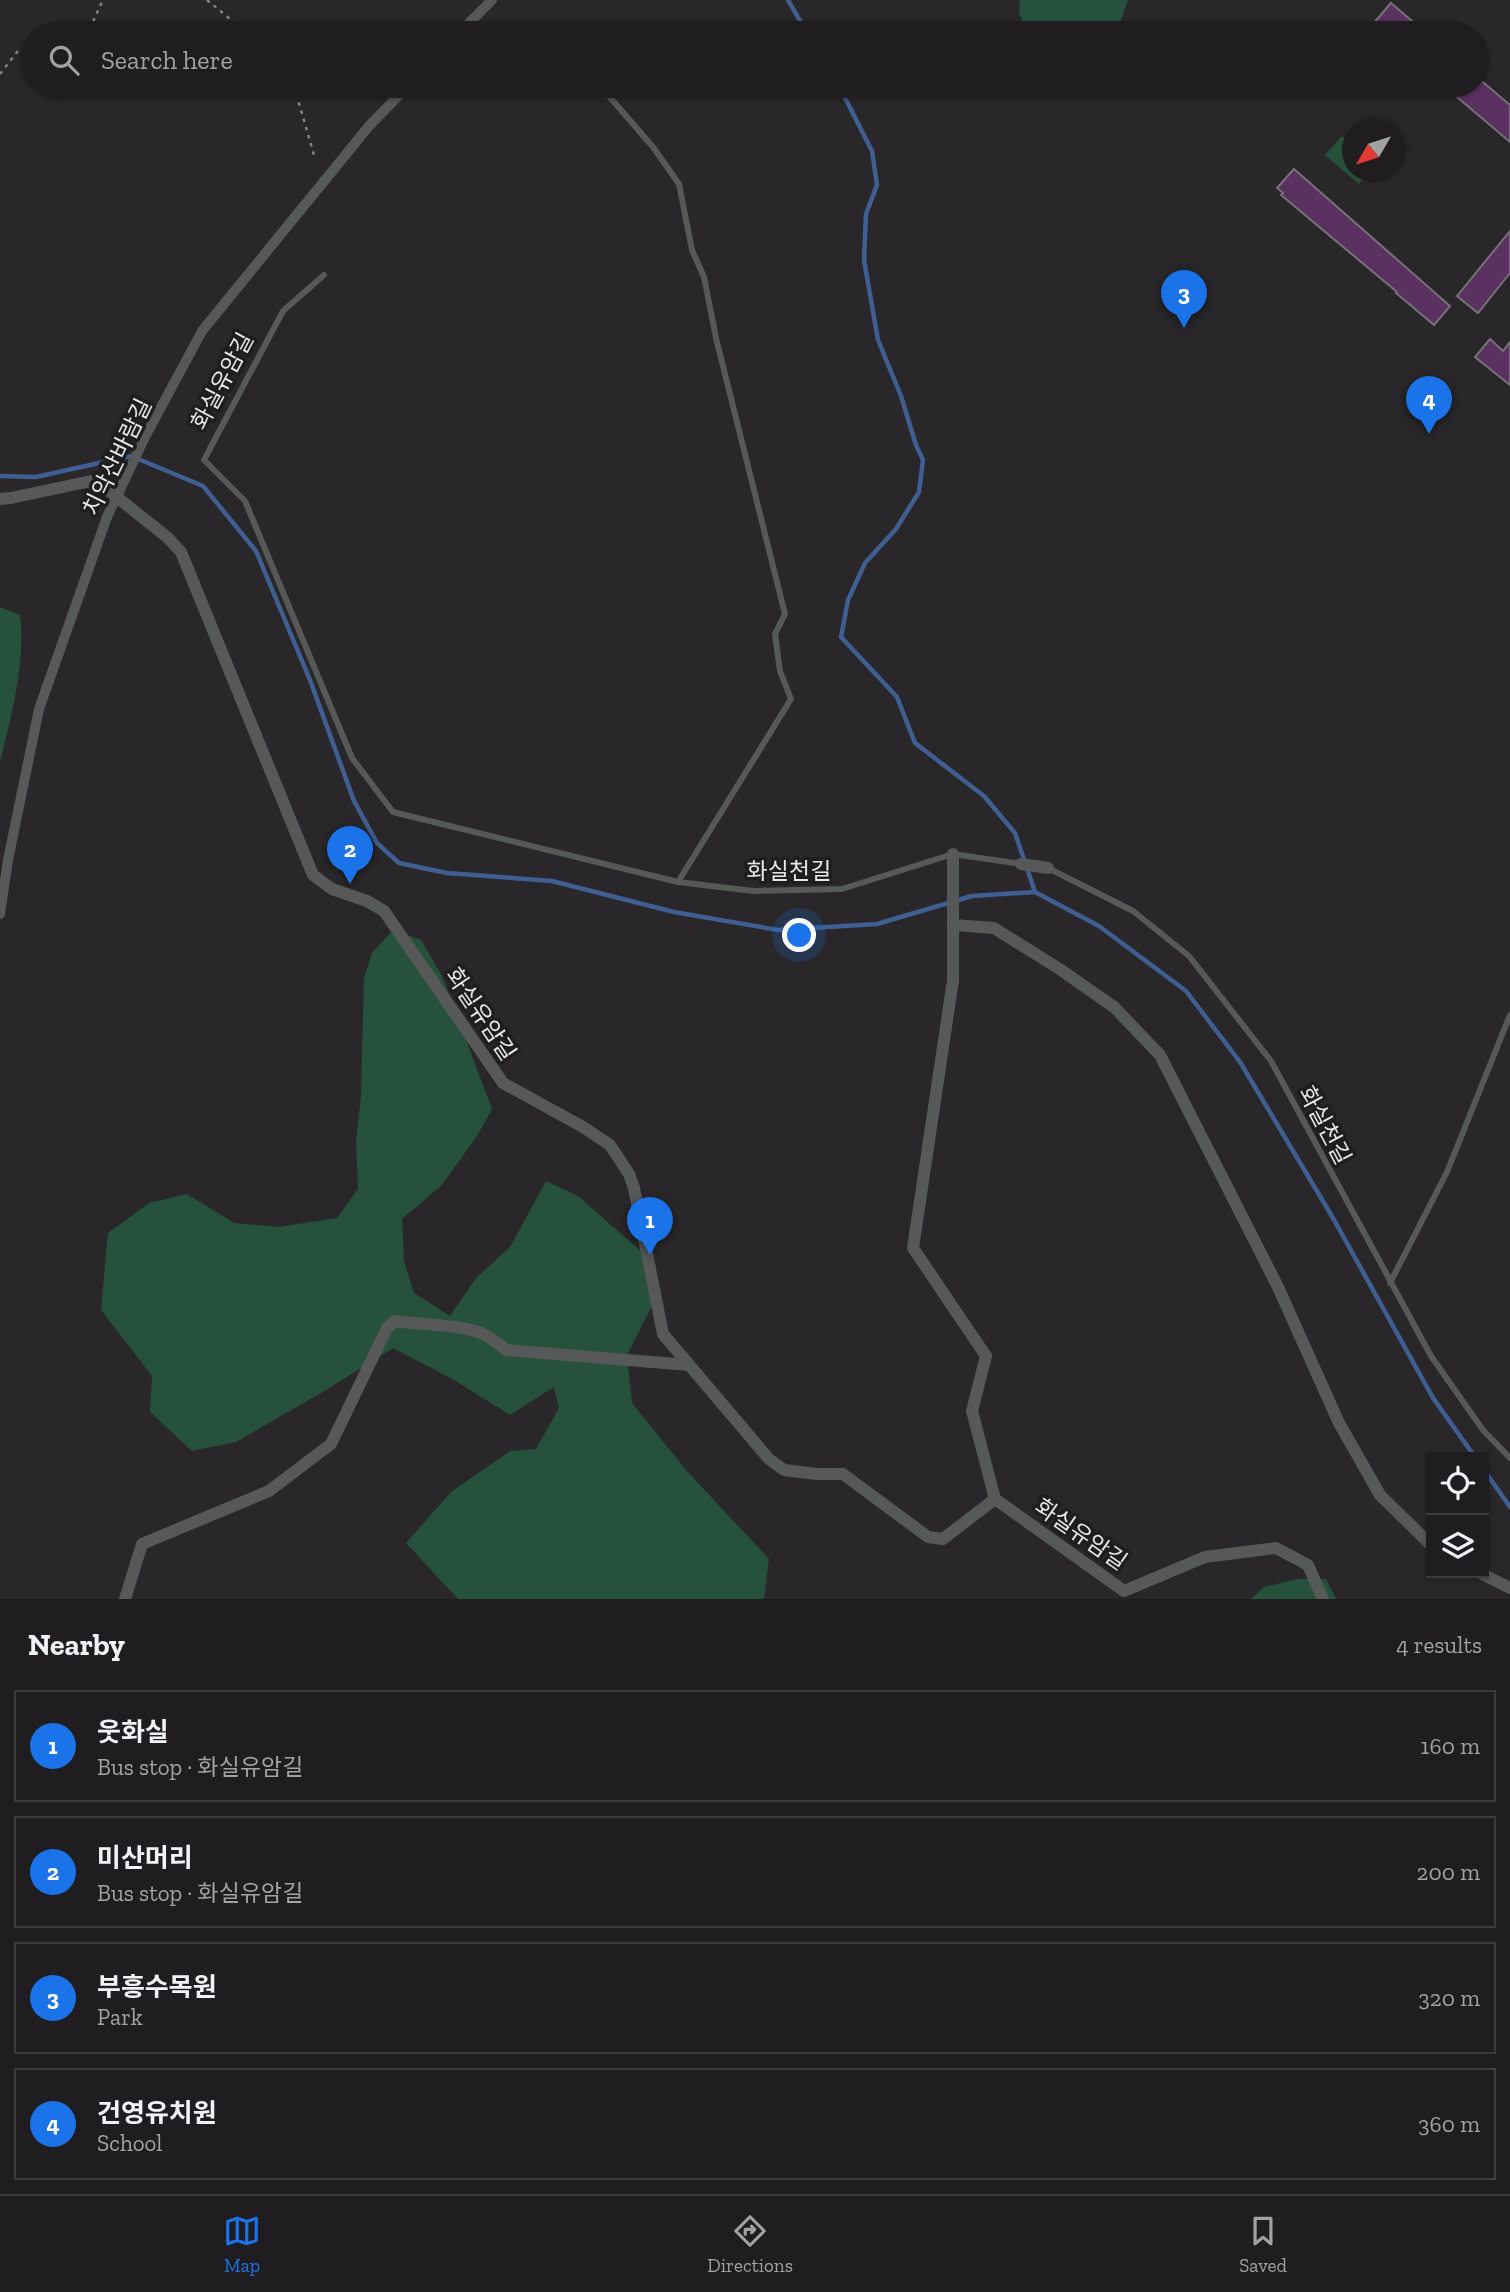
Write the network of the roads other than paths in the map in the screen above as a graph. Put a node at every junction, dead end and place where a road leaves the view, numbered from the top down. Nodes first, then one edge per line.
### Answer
1 (492, 0) edge
2 (471, 21) edge
3 (396, 98) edge
4 (611, 98) edge
5 (324, 275) dead end
6 (0, 499) edge
7 (953, 861) junction
8 (1021, 864) joint
9 (1048, 868) joint
10 (678, 882) junction
11 (0, 914) edge
12 (954, 925) junction
13 (1510, 1014) edge
14 (1390, 1283) junction
15 (689, 1365) junction
16 (1510, 1458) edge
17 (995, 1499) junction
18 (1426, 1540) edge
19 (1489, 1578) edge
20 (1510, 1588) edge
21 (125, 1599) edge
22 (1323, 1599) edge

1 - 2 street
3 - 11 street, 치악산바람길, bridge
4 - 10 lane
5 - 10 lane, 화실유암길
6 - 15 street, 화실유암길
7 - 8 lane, 화실천길
7 - 10 lane, 화실천길
7 - 12 street
8 - 9 street
9 - 14 lane, 화실천길
12 - 17 street
12 - 18 street
13 - 14 lane
14 - 16 lane, 화실천길
15 - 17 street, 화실유암길
15 - 21 street
17 - 22 street, 화실유암길
19 - 20 street

